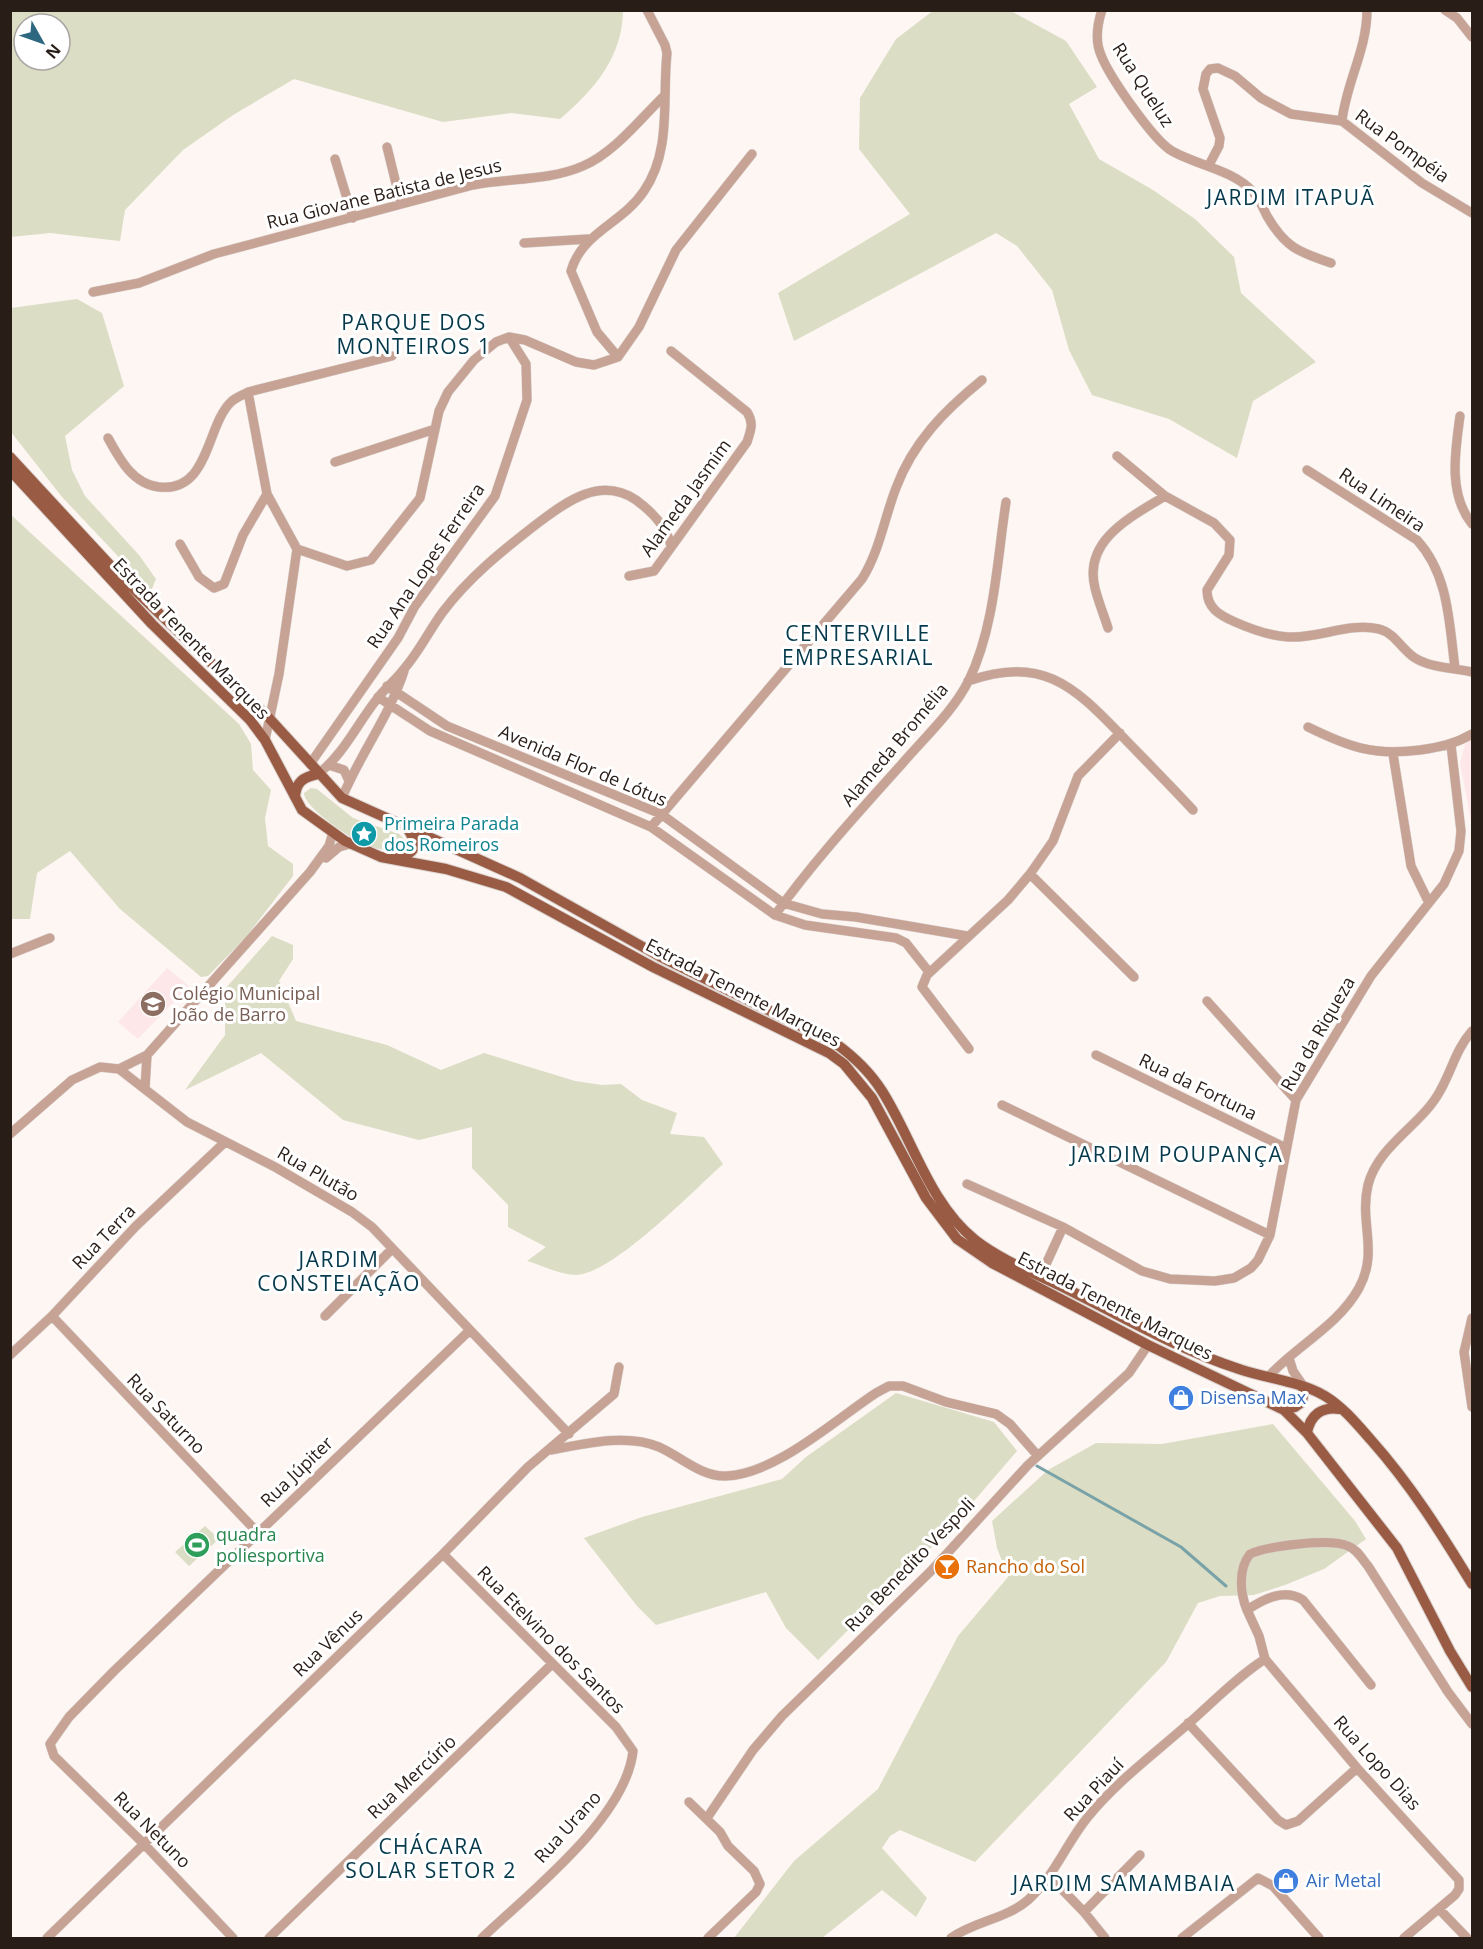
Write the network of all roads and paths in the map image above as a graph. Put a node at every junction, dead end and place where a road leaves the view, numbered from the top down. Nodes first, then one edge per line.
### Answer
1 (647, 10) edge
2 (1102, 10) edge
3 (1367, 10) edge
4 (1445, 10) edge
5 (1459, 14) edge
6 (1473, 37) edge
7 (664, 96) junction
8 (1342, 121) junction
9 (387, 147) dead end
10 (752, 154) dead end
11 (335, 159) dead end
12 (1209, 165) junction
13 (401, 204) junction
14 (1473, 213) edge
15 (352, 218) junction
16 (588, 239) junction
17 (524, 243) dead end
18 (1330, 263) dead end
19 (93, 292) dead end
20 (509, 337) junction
21 (671, 351) dead end
22 (392, 356) dead end
23 (618, 357) junction
24 (982, 380) dead end
25 (249, 392) junction
26 (1460, 416) dead end
27 (435, 429) junction
28 (108, 438) dead end
29 (1117, 456) dead end
30 (10, 457) edge
31 (335, 462) dead end
32 (10, 470) edge
33 (1307, 470) dead end
34 (267, 494) junction
35 (1165, 496) junction
36 (1006, 502) dead end
37 (1473, 524) edge
38 (180, 544) dead end
39 (671, 546) junction
40 (297, 549) junction
41 (629, 576) dead end
42 (1108, 628) dead end
43 (1455, 668) junction
44 (405, 669) junction
45 (1473, 672) edge
46 (968, 681) junction
47 (387, 686) junction
48 (397, 693) junction
49 (378, 697) junction
50 (392, 707) junction
51 (269, 718) junction
52 (1308, 727) dead end
53 (1120, 733) junction
54 (1473, 734) edge
55 (265, 740) junction
56 (1451, 746) junction
57 (1393, 754) junction
58 (310, 764) junction
59 (329, 765) junction
60 (318, 774) junction
61 (349, 781) junction
62 (295, 797) junction
63 (342, 798) junction
64 (1193, 810) dead end
65 (660, 814) junction
66 (651, 827) junction
67 (407, 828) junction
68 (333, 832) junction
69 (350, 844) junction
70 (394, 858) junction
71 (310, 872) junction
72 (1030, 874) junction
73 (783, 903) junction
74 (1429, 903) junction
75 (775, 915) junction
76 (968, 936) junction
77 (50, 938) dead end
78 (10, 954) edge
79 (929, 972) junction
80 (1134, 977) dead end
81 (1207, 1001) dead end
82 (1473, 1031) edge
83 (969, 1049) dead end
84 (147, 1055) junction
85 (1096, 1055) dead end
86 (119, 1069) junction
87 (145, 1088) junction
88 (1296, 1100) junction
89 (1002, 1105) dead end
90 (10, 1134) edge
91 (224, 1143) junction
92 (1286, 1148) junction
93 (967, 1184) dead end
94 (1063, 1227) junction
95 (1270, 1235) junction
96 (392, 1249) junction
97 (1041, 1275) junction
98 (52, 1316) junction
99 (325, 1316) dead end
100 (1473, 1318) edge
101 (470, 1331) junction
102 (1148, 1345) junction
103 (10, 1355) edge
104 (1289, 1358) junction
105 (619, 1367) dead end
106 (1268, 1377) junction
107 (1304, 1387) junction
108 (1266, 1400) junction
109 (1473, 1407) edge
110 (1284, 1410) junction
111 (1343, 1410) junction
112 (1307, 1433) junction
113 (569, 1434) junction
114 (549, 1450) junction
115 (1038, 1456) junction
116 (258, 1533) junction
117 (443, 1554) junction
118 (1473, 1584) edge
119 (1246, 1610) junction
120 (1265, 1659) junction
121 (552, 1664) junction
122 (1371, 1685) dead end
123 (1473, 1687) edge
124 (1188, 1723) junction
125 (1473, 1724) edge
126 (50, 1744) joint
127 (633, 1751) joint
128 (1357, 1768) junction
129 (689, 1802) dead end
130 (707, 1818) junction
131 (144, 1844) junction
132 (1140, 1855) dead end
133 (1049, 1876) junction
134 (1439, 1909) junction
135 (1084, 1911) junction
136 (47, 1938) edge
137 (233, 1938) edge
138 (269, 1938) edge
139 (482, 1938) edge
140 (708, 1938) edge
141 (951, 1938) edge
142 (1105, 1938) edge
143 (1184, 1938) edge
144 (1318, 1938) edge
145 (1404, 1938) edge
146 (1467, 1938) edge

1 - 7 street
2 - 12 street, Rua Queluz
3 - 8 street
4 - 5 street
5 - 6 street
7 - 13 street, Rua Giovane Batista de Jesus
7 - 16 street
8 - 12 street, Rua Pompéia
8 - 14 street, Rua Pompéia
9 - 13 street
10 - 23 street
11 - 15 street
12 - 18 street, Rua Queluz
13 - 15 street, Rua Giovane Batista de Jesus
15 - 19 street, Rua Giovane Batista de Jesus
16 - 17 street
16 - 23 street
20 - 23 street
20 - 27 street
20 - 58 street, Rua Ana Lopes Ferreira
21 - 39 street, Alameda Jasmim
22 - 25 street
24 - 65 street
25 - 28 street
25 - 34 street
26 - 37 street
27 - 31 street
27 - 40 street
29 - 35 street
30 - 51 main road, Estrada Tenente Marques
32 - 55 main road, Estrada Tenente Marques
33 - 43 street, Rua Limeira
34 - 38 street
34 - 40 street
35 - 42 street
35 - 43 street
36 - 46 street, Alameda Bromélia
39 - 41 street, Alameda Jasmim
39 - 44 street
40 - 51 street
43 - 45 street
44 - 47 street
44 - 48 street
46 - 53 street
46 - 73 street, Alameda Bromélia
47 - 48 street, Avenida Flor de Lótus
47 - 49 street
48 - 50 street
48 - 65 street, Avenida Flor de Lótus
49 - 50 street, Avenida Flor de Lótus
49 - 59 street
50 - 61 street
50 - 66 street, Avenida Flor de Lótus
51 - 55 street
51 - 58 main road, Estrada Tenente Marques
52 - 57 street
53 - 64 street
53 - 72 street
54 - 56 street
55 - 62 main road, Estrada Tenente Marques
56 - 57 street
56 - 74 street, Rua da Riqueza
57 - 74 street
58 - 60 main road, Estrada Tenente Marques
59 - 60 street
59 - 61 street
60 - 62 main road
60 - 63 main road, Estrada Tenente Marques
61 - 63 street
62 - 68 main road, Estrada Tenente Marques
63 - 67 main road, Estrada Tenente Marques
65 - 66 street
65 - 73 street, Avenida Flor de Lótus
66 - 75 street, Avenida Flor de Lótus
67 - 70 main road
67 - 97 main road, Estrada Tenente Marques
68 - 69 main road, Estrada Tenente Marques
68 - 71 street
69 - 70 main road, Estrada Tenente Marques
69 - 71 street
70 - 102 main road, Estrada Tenente Marques
71 - 84 street
72 - 76 street
72 - 80 street
73 - 75 street, Alameda Bromélia
73 - 76 street, Avenida Flor de Lótus
74 - 88 street, Rua da Riqueza
75 - 79 street, Avenida Flor de Lótus
76 - 79 street
77 - 78 street
79 - 83 street
81 - 88 street
82 - 104 street
84 - 86 street
84 - 87 street
85 - 92 street, Rua da Fortuna
86 - 87 street, Rua Plutão
86 - 90 street
87 - 91 street, Rua Plutão
88 - 92 street, Rua da Riqueza
89 - 95 street
91 - 96 street, Rua Plutão
91 - 98 street, Rua Terra
92 - 95 street, Rua da Riqueza
93 - 94 street, Rua da Riqueza
94 - 95 street, Rua da Riqueza
94 - 97 street
96 - 99 street
96 - 101 street, Rua Plutão
97 - 106 main road, Estrada Tenente Marques
98 - 103 street, Rua Terra
98 - 116 street, Rua Saturno
100 - 109 street
101 - 113 street, Rua Plutão
101 - 116 street, Rua Júpiter
102 - 108 main road, Estrada Tenente Marques
102 - 115 street, Rua Benedito Vespoli
104 - 106 street
104 - 107 street
105 - 113 street, Rua Vênus
106 - 107 main road, Estrada Tenente Marques
106 - 108 main road
107 - 110 main road
107 - 111 main road, Estrada Tenente Marques
108 - 110 main road, Estrada Tenente Marques
110 - 112 main road, Estrada Tenente Marques
111 - 112 main road
111 - 118 main road, Estrada Tenente Marques
112 - 123 main road, Estrada Tenente Marques
113 - 114 street, Rua Vênus
114 - 115 street
114 - 117 street, Rua Vênus
115 - 130 street, Rua Benedito Vespoli
116 - 126 street, Rua Júpiter
117 - 121 street, Rua Etelvino dos Santos
117 - 131 street, Rua Vênus
119 - 120 street
119 - 122 street
119 - 125 street
120 - 124 street, Rua Piauí
120 - 128 street, Rua Lopo Dias
121 - 127 street, Rua Etelvino dos Santos
121 - 138 street, Rua Mercúrio
124 - 128 street
124 - 133 street, Rua Piauí
126 - 131 street, Rua Netuno
127 - 139 street, Rua Urano
128 - 134 street, Rua Lopo Dias
129 - 130 street
130 - 140 street
131 - 136 street, Rua Vênus
131 - 137 street, Rua Netuno
132 - 135 street
133 - 135 street
133 - 141 street, Rua Piauí
134 - 145 street
134 - 146 street
135 - 142 street
143 - 144 street

